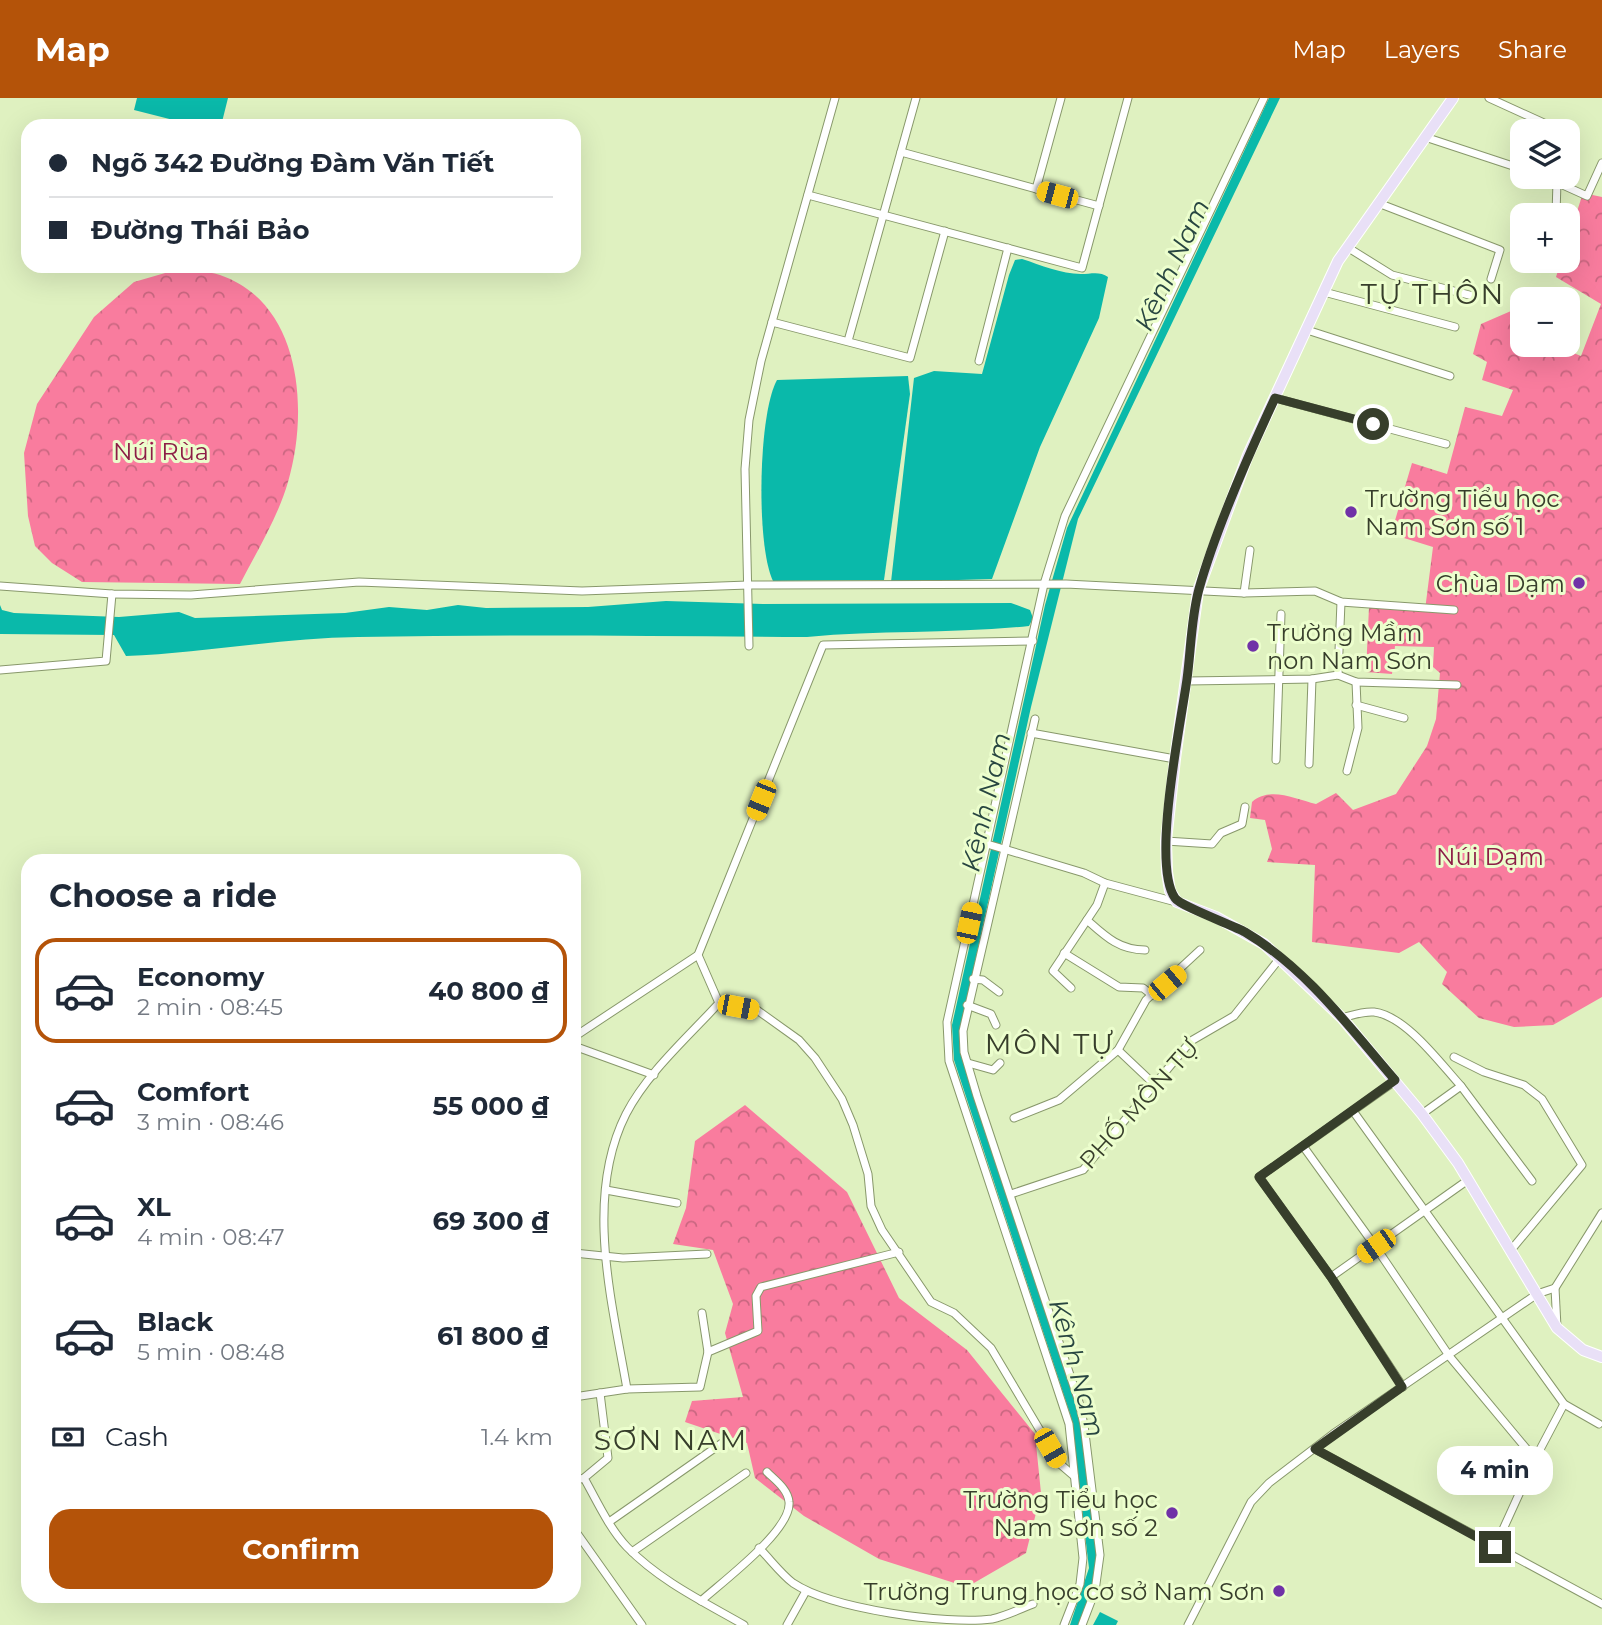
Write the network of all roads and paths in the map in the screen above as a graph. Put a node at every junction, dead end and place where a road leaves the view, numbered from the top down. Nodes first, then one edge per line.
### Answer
1 (835, 98) edge
2 (916, 98) edge
3 (1061, 98) edge
4 (1128, 98) edge
5 (1264, 98) edge
6 (1452, 98) edge
7 (1489, 98) edge
8 (1535, 119) edge
9 (1425, 137) junction
10 (901, 152) junction
11 (1602, 163) edge
12 (1510, 165) edge
13 (1036, 189) junction
14 (1573, 189) edge
15 (808, 195) junction
16 (1378, 202) junction
17 (1099, 206) junction
18 (884, 215) junction
19 (945, 232) junction
20 (1347, 247) junction
21 (1008, 248) junction
22 (1491, 279) dead end
23 (1324, 292) junction
24 (1472, 296) dead end
25 (772, 322) junction
26 (1455, 327) dead end
27 (1307, 330) junction
28 (848, 341) junction
29 (979, 361) dead end
30 (1450, 376) dead end
31 (1275, 398) junction
32 (1446, 444) dead end
33 (1250, 550) dead end
34 (1044, 584) junction
35 (0, 586) edge
36 (748, 588) junction
37 (1198, 591) junction
38 (1244, 593) junction
39 (112, 594) junction
40 (1341, 601) junction
41 (1454, 610) dead end
42 (1281, 614) dead end
43 (1033, 641) junction
44 (749, 646) dead end
45 (0, 670) edge
46 (1338, 675) junction
47 (1312, 679) junction
48 (1279, 680) junction
49 (1187, 681) junction
50 (1356, 682) junction
51 (1457, 685) dead end
52 (1356, 705) junction
53 (1404, 718) dead end
54 (1035, 719) dead end
55 (1031, 733) junction
56 (1175, 759) junction
57 (1276, 760) dead end
58 (1309, 764) dead end
59 (1347, 771) dead end
60 (1245, 807) dead end
61 (1166, 841) junction
62 (987, 844) junction
63 (1003, 848) junction
64 (1105, 883) junction
65 (1177, 902) junction
66 (1087, 920) junction
67 (1145, 950) dead end
68 (1200, 950) dead end
69 (1064, 953) junction
70 (698, 955) junction
71 (1280, 958) junction
72 (973, 979) junction
73 (1071, 988) dead end
74 (999, 992) dead end
75 (1152, 995) junction
76 (719, 1003) junction
77 (967, 1005) junction
78 (1342, 1018) junction
79 (996, 1025) dead end
80 (581, 1032) edge
81 (581, 1049) edge
82 (1118, 1050) junction
83 (1454, 1058) dead end
84 (968, 1063) junction
85 (1000, 1063) dead end
86 (654, 1075) junction
87 (1395, 1080) junction
88 (1155, 1085) junction
89 (1461, 1086) junction
90 (1353, 1111) junction
91 (1422, 1114) junction
92 (1014, 1118) dead end
93 (1303, 1146) junction
94 (1468, 1180) junction
95 (1532, 1181) dead end
96 (606, 1190) junction
97 (1011, 1195) junction
98 (677, 1203) dead end
99 (1425, 1210) junction
100 (1602, 1213) edge
101 (1376, 1246) junction
102 (1511, 1250) junction
103 (581, 1252) edge
104 (899, 1252) junction
105 (606, 1254) junction
106 (707, 1254) dead end
107 (1331, 1277) junction
108 (1555, 1288) junction
109 (1537, 1294) junction
110 (702, 1313) dead end
111 (1501, 1319) junction
112 (1557, 1328) junction
113 (708, 1352) junction
114 (1450, 1357) junction
115 (1602, 1357) edge
116 (1402, 1387) junction
117 (627, 1389) junction
118 (600, 1394) junction
119 (581, 1396) edge
120 (1564, 1404) junction
121 (1599, 1424) dead end
122 (722, 1443) dead end
123 (1315, 1449) junction
124 (1535, 1459) junction
125 (767, 1472) dead end
126 (746, 1473) dead end
127 (1074, 1476) junction
128 (584, 1478) junction
129 (581, 1479) edge
130 (609, 1522) junction
131 (581, 1539) edge
132 (1495, 1547) junction
133 (759, 1548) junction
134 (632, 1552) junction
135 (806, 1591) junction
136 (701, 1601) junction
137 (1033, 1604) dead end
138 (1602, 1604) edge
139 (993, 1622) edge
140 (642, 1625) edge
141 (744, 1625) edge
142 (787, 1625) edge
143 (1064, 1625) edge
144 (1082, 1625) edge
145 (1188, 1625) edge

1 - 15 street
2 - 10 street
3 - 13 street
4 - 17 street
5 - 34 street
6 - 9 main road
7 - 8 street
9 - 12 street
9 - 16 main road
10 - 13 street
10 - 18 street
11 - 14 street
13 - 17 street
15 - 18 street
15 - 25 street
16 - 20 main road
16 - 22 street
17 - 21 street
18 - 19 street
18 - 28 street
19 - 21 street
19 - 28 street
20 - 23 main road
20 - 24 street
21 - 29 street
23 - 26 street
23 - 27 main road
25 - 28 street
25 - 36 street
27 - 30 street
27 - 31 main road
31 - 32 street
31 - 37 main road
33 - 38 street
34 - 36 street
34 - 37 street
34 - 43 street
35 - 39 street
36 - 39 street
36 - 44 street
37 - 38 street
37 - 49 main road
38 - 40 street
39 - 45 street
40 - 41 street
40 - 46 street
42 - 48 street
43 - 62 street
43 - 70 street
46 - 47 street
46 - 50 street
47 - 48 street
47 - 58 street
48 - 49 street
48 - 57 street
49 - 56 main road
50 - 51 street
50 - 52 street
52 - 53 street
52 - 59 street
54 - 55 street
55 - 56 street
55 - 63 street
56 - 61 main road
60 - 61 street
61 - 65 main road
62 - 63 street
62 - 127 street
63 - 64 street
63 - 72 street
64 - 65 street
64 - 66 street
65 - 71 main road
66 - 67 street
66 - 69 street
68 - 75 street
69 - 73 street
69 - 75 street
70 - 76 street
70 - 80 street
71 - 78 main road
71 - 88 street, PHỐ MÔN TỰ
72 - 74 street
72 - 77 street
75 - 82 street
76 - 86 street
76 - 104 street
77 - 79 street
77 - 84 street
78 - 87 main road
78 - 89 street
81 - 86 street
82 - 88 street
82 - 92 street
83 - 102 street
84 - 85 street
84 - 97 street
86 - 96 street
87 - 90 street
87 - 91 main road
88 - 97 street, PHỐ MÔN TỰ
89 - 91 street
89 - 95 street
90 - 93 street
90 - 99 street
91 - 94 main road
93 - 101 street
93 - 107 street
94 - 99 street
94 - 102 main road
96 - 98 street
96 - 105 street
97 - 144 street
99 - 101 street
99 - 111 street
100 - 108 street
101 - 107 street
101 - 114 street
102 - 109 main road
103 - 105 street
104 - 113 street
104 - 127 street
105 - 106 street
105 - 117 street
107 - 116 street
108 - 109 street
108 - 112 street
109 - 111 street
109 - 112 main road
110 - 113 street
111 - 114 street
111 - 120 street
112 - 115 main road
113 - 117 street
114 - 116 street
114 - 124 street
116 - 123 street
117 - 118 street
118 - 119 street
118 - 128 street
120 - 121 street
120 - 124 street
122 - 130 street
123 - 132 street
123 - 145 street
124 - 132 street
125 - 133 street
126 - 134 street
127 - 143 street
128 - 129 street
128 - 130 street
130 - 134 street
131 - 140 street
132 - 138 street
133 - 135 street
133 - 136 street
134 - 136 street
135 - 139 street
135 - 142 street
136 - 141 street
137 - 139 street

